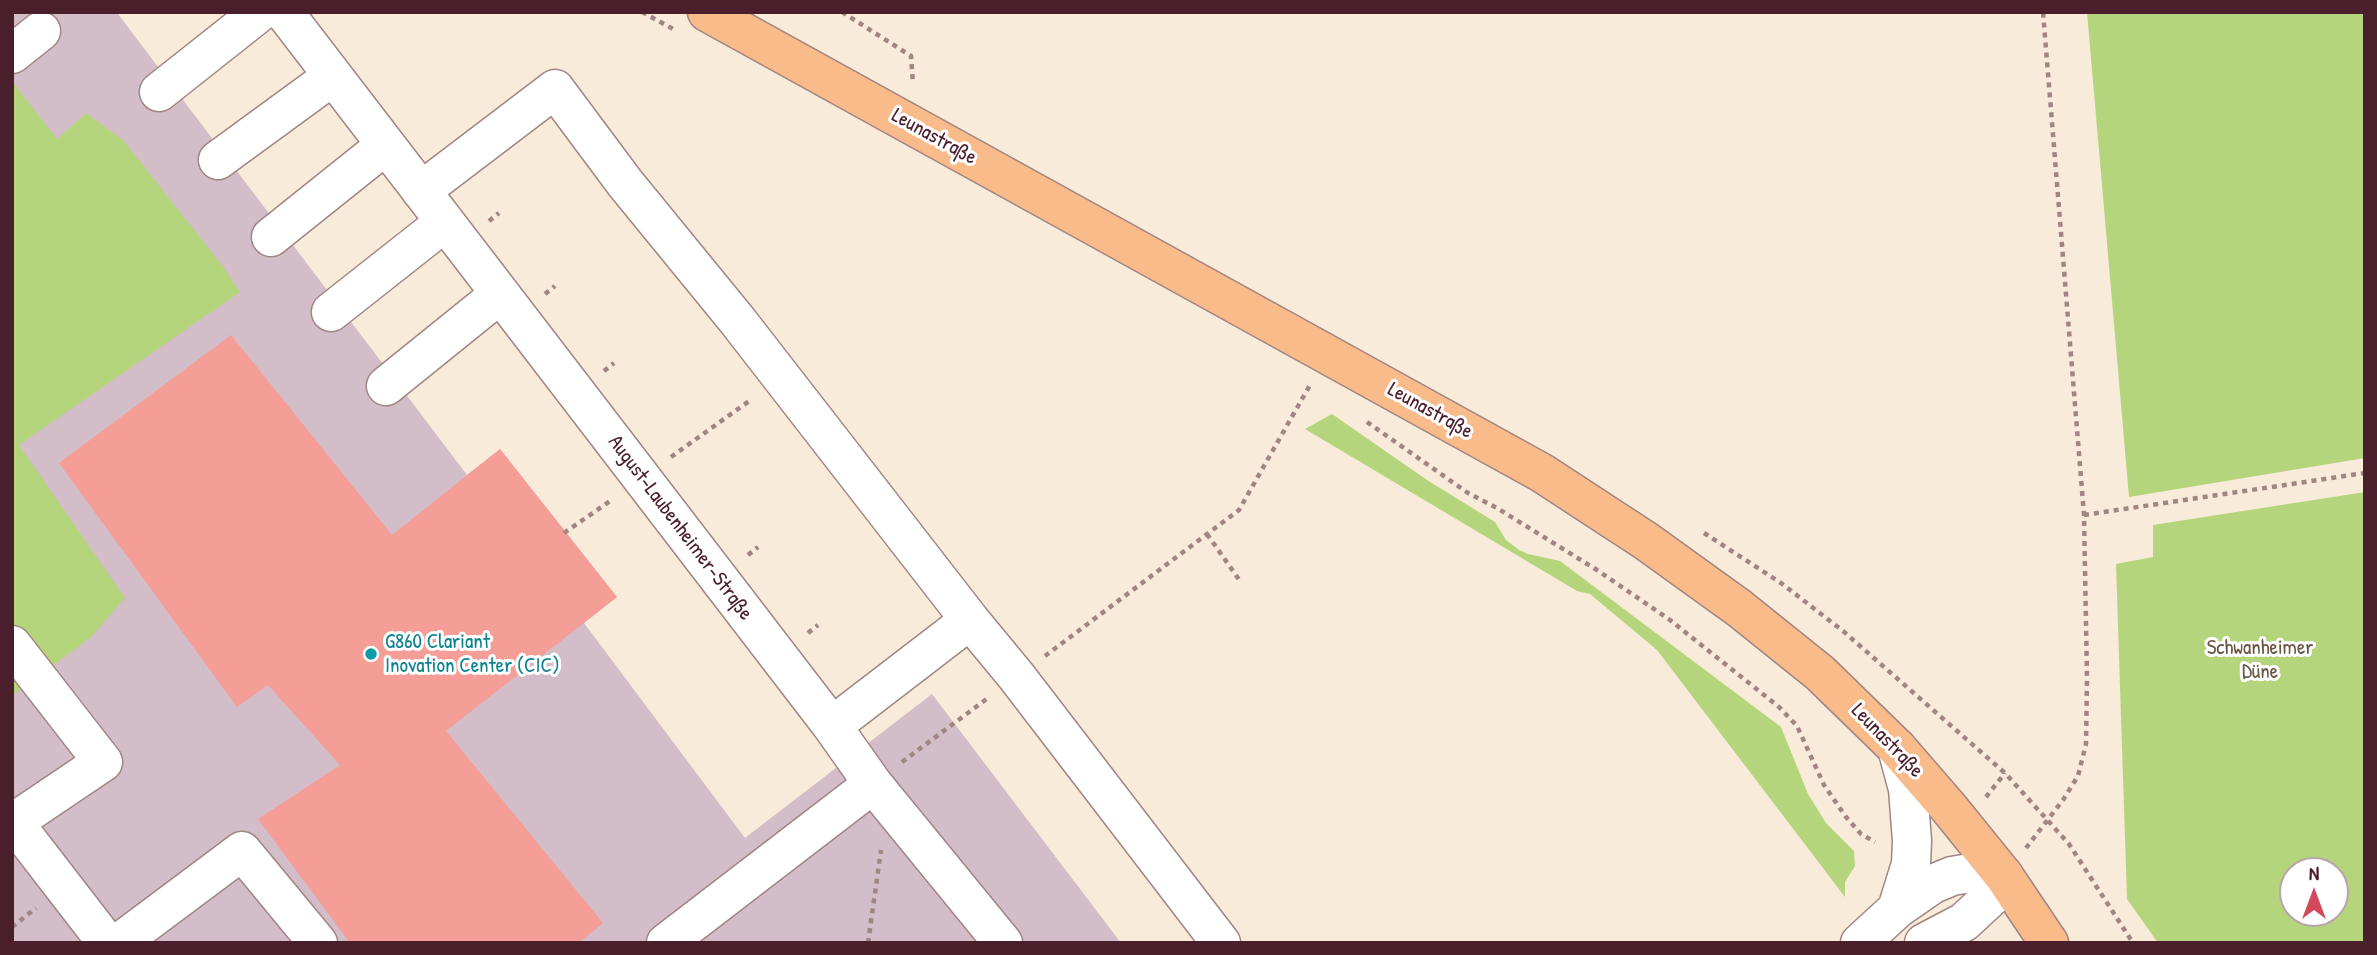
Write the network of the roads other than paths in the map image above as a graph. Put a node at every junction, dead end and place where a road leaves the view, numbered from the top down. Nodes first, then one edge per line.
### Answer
1 (260, 12) edge
2 (284, 12) edge
3 (693, 22) edge
4 (333, 76) junction
5 (159, 92) dead end
6 (386, 145) junction
7 (218, 160) dead end
8 (422, 191) junction
9 (445, 222) junction
10 (271, 237) dead end
11 (500, 294) junction
12 (331, 312) dead end
13 (386, 386) dead end
14 (970, 620) junction
15 (12, 645) edge
16 (832, 726) junction
17 (1897, 748) junction
18 (873, 784) junction
19 (13, 821) edge
20 (2004, 876) junction
21 (1897, 909) junction
22 (107, 943) edge
23 (119, 943) edge
24 (318, 943) edge
25 (666, 943) edge
26 (1003, 943) edge
27 (1222, 943) edge
28 (1860, 943) edge
29 (1924, 943) edge
30 (2049, 943) edge

1 - 5 street
2 - 4 street, August-Laubenheimer-Straße
3 - 17 main road, Leunastraße
4 - 6 street, August-Laubenheimer-Straße
4 - 7 street
6 - 8 street, August-Laubenheimer-Straße
6 - 10 street
8 - 9 street, August-Laubenheimer-Straße
8 - 14 street
9 - 11 street, August-Laubenheimer-Straße
9 - 12 street
11 - 13 street
11 - 16 street, August-Laubenheimer-Straße
14 - 16 street
14 - 27 street
15 - 19 street
16 - 18 street, August-Laubenheimer-Straße
17 - 20 main road, Leunastraße
17 - 21 street
18 - 25 street
18 - 26 street, August-Laubenheimer-Straße
19 - 22 street
20 - 21 street
20 - 29 street
20 - 30 main road, Leunastraße
21 - 28 street
23 - 24 street

